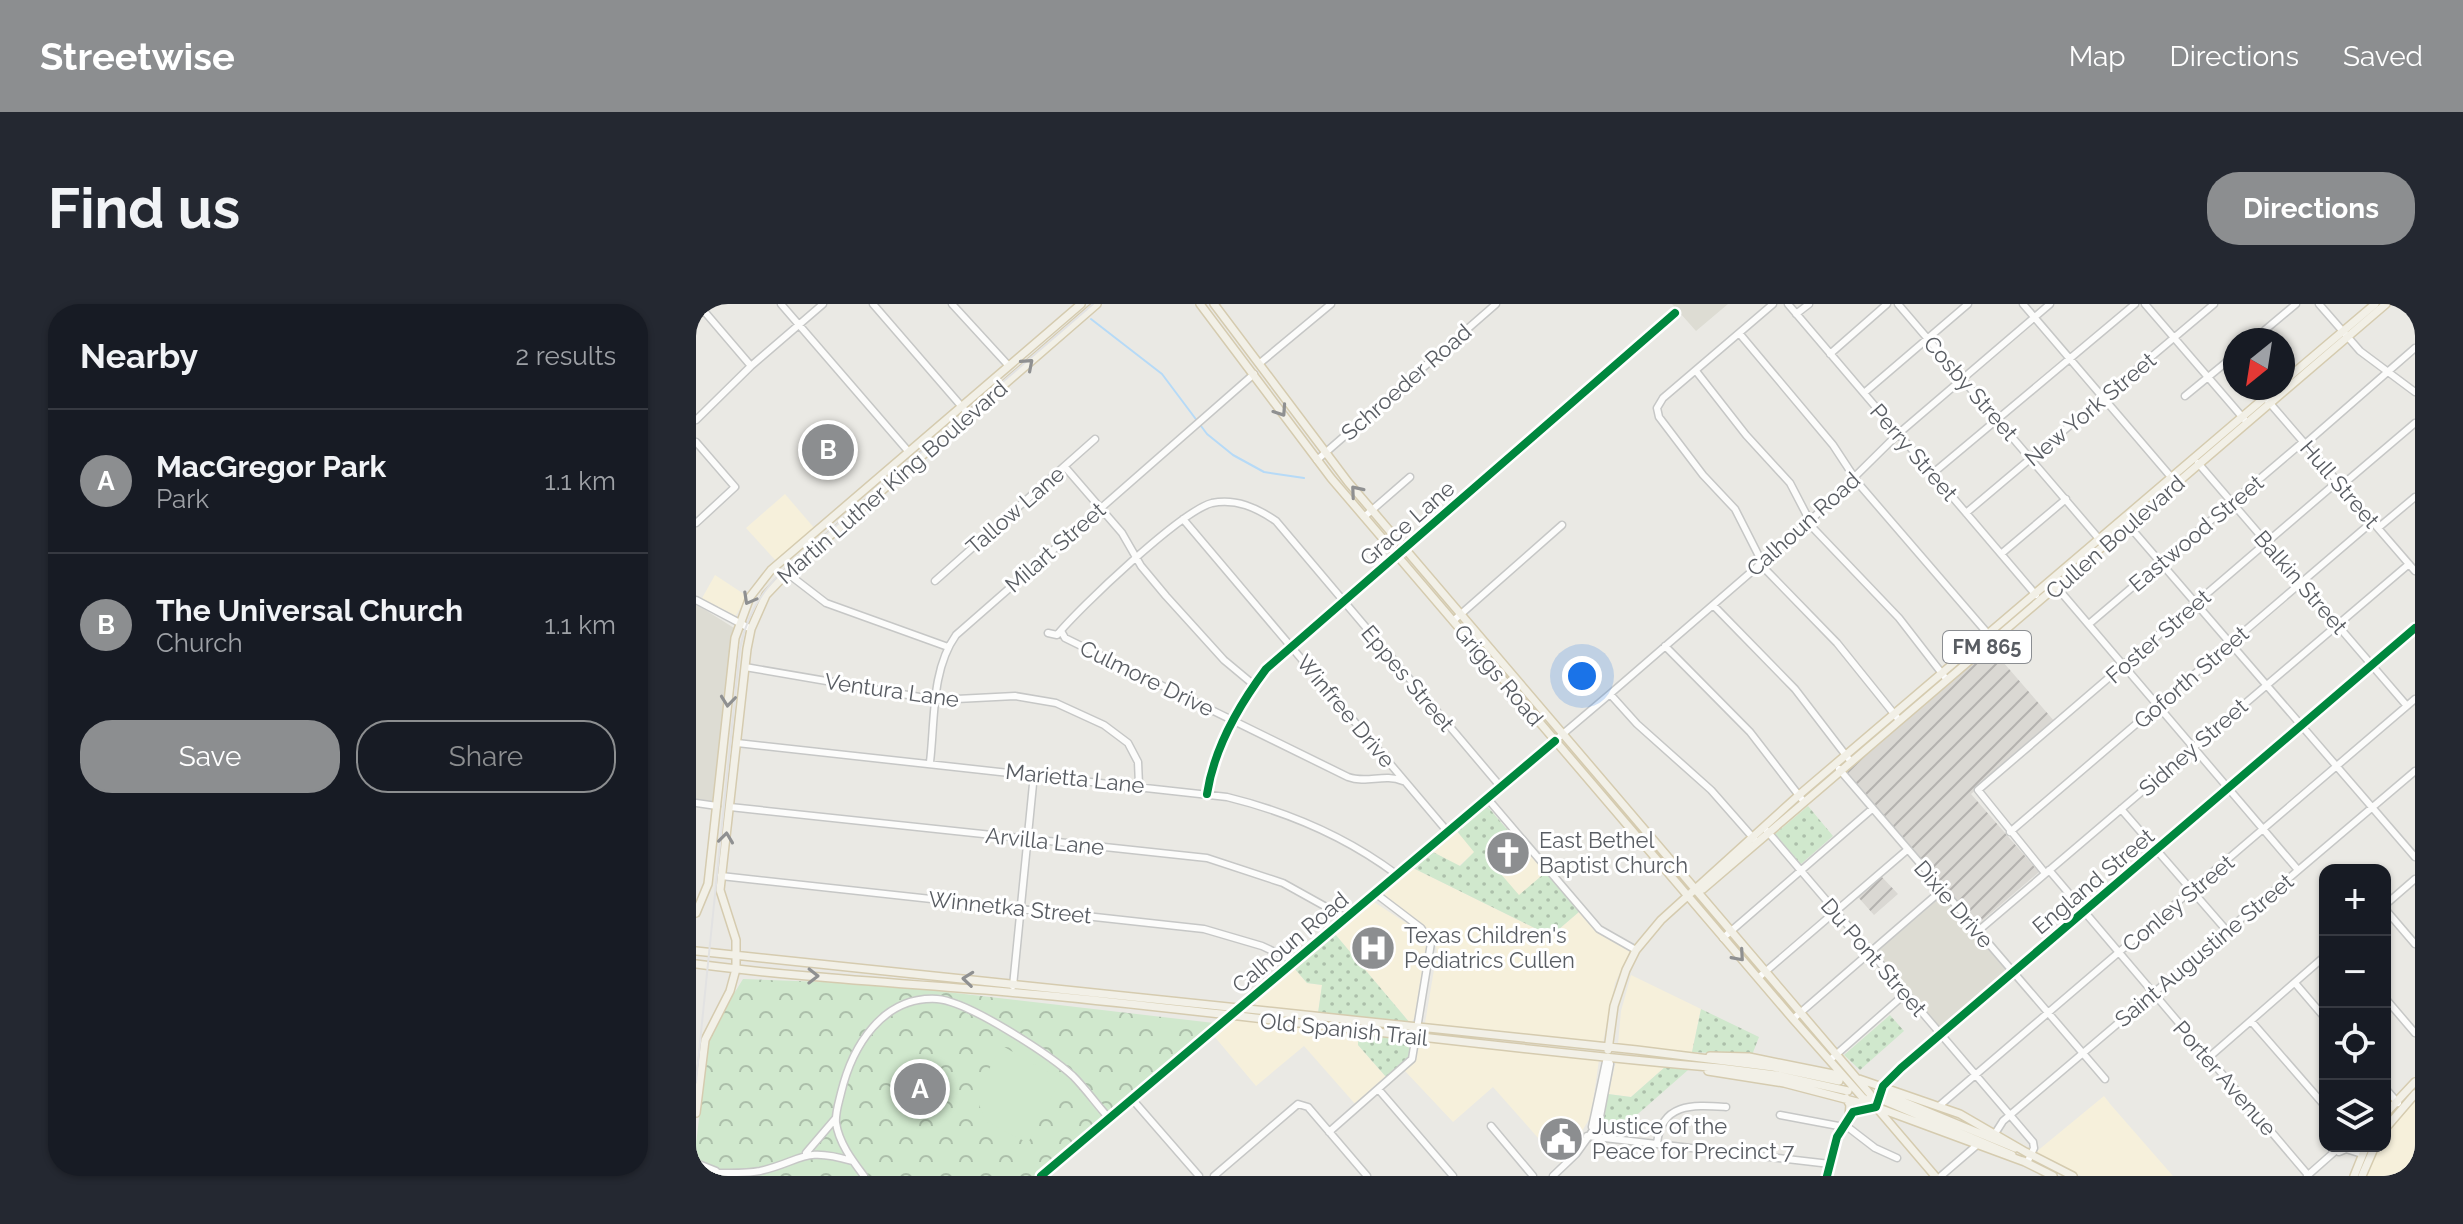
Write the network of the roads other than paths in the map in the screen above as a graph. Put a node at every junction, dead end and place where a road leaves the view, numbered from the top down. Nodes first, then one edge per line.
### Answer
1 (698, 304) edge
2 (781, 304) edge
3 (823, 304) edge
4 (873, 304) edge
5 (952, 304) edge
6 (1081, 304) edge
7 (1097, 304) edge
8 (1200, 304) edge
9 (1214, 304) edge
10 (1331, 304) edge
11 (1496, 304) edge
12 (1773, 304) edge
13 (1788, 304) edge
14 (1809, 304) edge
15 (1887, 304) edge
16 (1898, 304) edge
17 (1968, 304) edge
18 (2023, 304) edge
19 (2050, 304) edge
20 (2135, 304) edge
21 (2145, 304) edge
22 (2214, 304) edge
23 (2296, 304) edge
24 (2319, 304) edge
25 (2375, 304) edge
26 (2386, 304) edge
27 (1675, 313) dead end
28 (1796, 314) junction
29 (2034, 317) junction
30 (799, 325) junction
31 (2267, 328) edge
32 (1739, 333) junction
33 (2344, 335) junction
34 (2174, 338) junction
35 (1928, 339) junction
36 (2415, 348) edge
37 (1830, 354) junction
38 (2070, 359) junction
39 (1260, 363) junction
40 (1008, 365) junction
41 (2223, 365) edge
42 (751, 366) junction
43 (1696, 371) junction
44 (2387, 372) junction
45 (1255, 373) junction
46 (2295, 373) edge
47 (2295, 376) edge
48 (1962, 378) junction
49 (2208, 378) junction
50 (2415, 392) edge
51 (1864, 393) junction
52 (2185, 396) dead end
53 (2104, 398) junction
54 (2267, 400) joint
55 (961, 406) junction
56 (969, 415) junction
57 (2244, 419) junction
58 (696, 420) edge
59 (1998, 420) junction
60 (2415, 423) edge
61 (1898, 434) junction
62 (1095, 439) dead end
63 (696, 442) edge
64 (2304, 443) junction
65 (908, 451) junction
66 (1325, 453) junction
67 (2031, 459) junction
68 (1317, 460) junction
69 (2197, 461) junction
70 (1065, 467) junction
71 (1932, 474) junction
72 (1410, 477) dead end
73 (1855, 478) junction
74 (2174, 481) junction
75 (2339, 484) junction
76 (2415, 497) edge
77 (2066, 499) junction
78 (2232, 502) junction
79 (1101, 508) junction
80 (1372, 510) junction
81 (1966, 513) junction
82 (1364, 517) junction
83 (1183, 519) junction
84 (1810, 521) junction
85 (2126, 522) junction
86 (2372, 522) junction
87 (696, 523) edge
88 (1562, 525) dead end
89 (2378, 528) junction
90 (2103, 542) junction
91 (2267, 542) junction
92 (1406, 549) junction
93 (2001, 554) junction
94 (1398, 556) junction
95 (1137, 559) junction
96 (1761, 563) junction
97 (2160, 563) junction
98 (2409, 564) junction
99 (2415, 571) edge
100 (787, 573) junction
101 (935, 581) dead end
102 (2301, 583) junction
103 (2053, 584) junction
104 (2038, 597) junction
105 (696, 600) edge
106 (1343, 601) junction
107 (2195, 603) junction
108 (1713, 605) junction
109 (1461, 614) junction
110 (1453, 621) junction
111 (2337, 623) junction
112 (738, 624) junction
113 (2089, 624) junction
114 (2415, 628) edge
115 (751, 629) junction
116 (1061, 631) junction
117 (1048, 633) dead end
118 (1991, 638) junction
119 (2230, 644) junction
120 (1290, 645) junction
121 (1665, 646) junction
122 (948, 647) junction
123 (2124, 665) junction
124 (2372, 665) junction
125 (745, 667) junction
126 (1512, 674) junction
127 (1944, 677) junction
128 (1504, 681) junction
129 (1254, 685) junction
130 (2265, 685) junction
131 (1610, 694) junction
132 (2415, 699) edge
133 (937, 700) junction
134 (2158, 705) junction
135 (2407, 706) junction
136 (1896, 717) junction
137 (1234, 721) junction
138 (2301, 727) junction
139 (1558, 738) junction
140 (737, 743) junction
141 (2193, 746) junction
142 (1848, 758) junction
143 (1388, 761) junction
144 (930, 762) junction
145 (1838, 768) junction
146 (2336, 768) junction
147 (2415, 771) edge
148 (1034, 774) junction
149 (1383, 777) junction
150 (1406, 783) junction
151 (1139, 785) junction
152 (1500, 786) junction
153 (2229, 788) junction
154 (1978, 790) joint
155 (1207, 794) junction
156 (1487, 798) junction
157 (1802, 799) junction
158 (696, 803) edge
159 (717, 806) junction
160 (730, 807) junction
161 (2371, 808) junction
162 (1872, 809) junction
163 (2121, 809) junction
164 (1766, 830) junction
165 (2264, 830) junction
166 (1447, 831) junction
167 (2010, 832) junction
168 (1028, 839) junction
169 (1754, 840) junction
170 (1907, 850) junction
171 (2158, 850) junction
172 (2415, 857) edge
173 (2298, 870) junction
174 (1799, 871) junction
175 (2047, 871) junction
176 (1396, 874) junction
177 (721, 876) junction
178 (2415, 879) edge
179 (1942, 890) junction
180 (2192, 891) junction
181 (1375, 893) junction
182 (1691, 894) junction
183 (2391, 901) edge
184 (1020, 909) junction
185 (697, 910) edge
186 (1835, 911) junction
187 (2085, 911) junction
188 (2391, 914) edge
189 (1346, 918) junction
190 (1731, 931) junction
191 (1978, 931) junction
192 (2227, 931) junction
193 (1723, 938) junction
194 (2415, 944) edge
195 (1636, 950) junction
196 (696, 951) edge
197 (1870, 952) junction
198 (2120, 952) junction
199 (737, 956) junction
200 (1294, 961) junction
201 (2319, 961) edge
202 (696, 964) edge
203 (736, 969) junction
204 (1765, 971) junction
205 (2012, 973) junction
206 (1758, 978) junction
207 (2295, 983) junction
208 (1013, 984) junction
209 (1012, 993) junction
210 (1906, 993) junction
211 (2153, 993) junction
212 (2391, 1005) edge
213 (1240, 1008) junction
214 (2319, 1011) edge
215 (1800, 1012) junction
216 (2048, 1014) junction
217 (1230, 1015) junction
218 (1299, 1019) junction
219 (1793, 1019) junction
220 (1356, 1020) junction
221 (2251, 1021) junction
222 (1355, 1029) junction
223 (1417, 1031) junction
224 (2415, 1033) edge
225 (1485, 1034) junction
226 (1940, 1034) junction
227 (1546, 1041) junction
228 (1483, 1044) junction
229 (1608, 1047) junction
230 (1544, 1050) junction
231 (1822, 1050) junction
232 (2082, 1054) junction
233 (1607, 1057) junction
234 (1833, 1057) junction
235 (2207, 1059) junction
236 (1690, 1061) junction
237 (1816, 1069) junction
238 (1976, 1075) junction
239 (1842, 1078) junction
240 (1857, 1079) junction
241 (2105, 1079) dead end
242 (2415, 1082) edge
243 (1883, 1086) junction
244 (1379, 1090) junction
245 (2415, 1094) edge
246 (1847, 1095) junction
247 (2391, 1095) edge
248 (1132, 1099) junction
249 (2319, 1099) edge
250 (2395, 1099) junction
251 (2391, 1105) edge
252 (1939, 1106) junction
253 (1726, 1107) dead end
254 (1876, 1107) junction
255 (2401, 1107) junction
256 (696, 1113) edge
257 (1780, 1115) dead end
258 (2011, 1115) junction
259 (1849, 1117) junction
260 (1109, 1118) junction
261 (835, 1119) junction
262 (2391, 1121) edge
263 (1491, 1126) dead end
264 (1843, 1126) junction
265 (1329, 1132) junction
266 (1996, 1132) junction
267 (1587, 1136) junction
268 (1657, 1144) junction
269 (1977, 1145) junction
270 (2334, 1152) edge
271 (2340, 1152) edge
272 (2366, 1152) edge
273 (806, 1153) junction
274 (2030, 1154) junction
275 (2329, 1157) junction
276 (1897, 1158) dead end
277 (853, 1161) junction
278 (696, 1163) edge
279 (2026, 1163) junction
280 (1830, 1164) junction
281 (719, 1172) junction
282 (696, 1173) edge
283 (2308, 1175) edge
284 (864, 1176) edge
285 (1041, 1176) edge
286 (1199, 1176) edge
287 (1214, 1176) edge
288 (1367, 1176) edge
289 (1453, 1176) edge
290 (1533, 1176) edge
291 (1553, 1176) edge
292 (1827, 1176) edge
293 (1938, 1176) edge
294 (2053, 1176) edge
295 (2073, 1176) edge
296 (2354, 1176) edge
297 (2362, 1176) edge

1 - 42 street
2 - 30 street
3 - 30 street
4 - 55 street
5 - 40 street
6 - 40 main road, Martin Luther King Boulevard
56 -> 7 main road, Martin Luther King Boulevard
8 - 45 main road, Griggs Road
9 - 39 main road, Griggs Road
10 - 39 street
11 - 66 street, Schroeder Road
12 - 32 street
13 - 28 street, Perry Street
14 - 28 street
15 - 37 street
16 - 35 street, Cosby Street
17 - 35 street
18 - 29 street
19 - 29 street, Calhoun Road
20 - 38 street
21 - 34 street
22 - 34 street, New York Street
23 - 31 street
24 - 33 street
25 - 33 main road, Cullen Boulevard / FM 865
26 - 33 main road, Cullen Boulevard / FM 865
27 - 92 street, Grace Lane
28 - 37 street, Perry Street
29 - 38 street
29 - 48 street, Calhoun Road
30 - 42 street
30 - 65 street
32 - 43 street
32 - 73 street
33 - 44 street
33 - 46 main road, Cullen Boulevard / FM 865
33 - 47 main road, Cullen Boulevard / FM 865
34 - 49 street
34 - 53 street, New York Street
35 - 48 street, Cosby Street
35 - 51 street
36 - 44 street, Eastwood Street
37 - 51 street, Perry Street
38 - 53 street
38 - 59 street
39 - 66 main road, Griggs Road
40 - 55 main road, Martin Luther King Boulevard
41 - 49 street
42 - 58 street
43 - 84 street
43 - 96 street
44 - 50 street
44 - 64 street, Eastwood Street
45 -> 68 main road, Griggs Road
45 - 79 street, Milart Street
48 - 59 street, Cosby Street
48 - 61 street, Calhoun Road
49 - 52 street
49 - 57 street
51 - 61 street, Perry Street
53 - 67 street, New York Street
53 - 74 street
54 - 57 main road, Cullen Boulevard / FM 865
54 - 64 street, Hull Street
55 - 56 street
55 - 65 main road, Martin Luther King Boulevard
56 - 100 main road, Martin Luther King Boulevard
57 - 69 main road, Cullen Boulevard / FM 865
59 - 67 street, Cosby Street
59 - 71 street
60 - 75 street, Foster Street
61 - 71 street, Perry Street
61 - 73 street, Calhoun Road
62 - 70 street, Tallow Lane
63 - 87 street
64 - 75 street, Hull Street
64 - 78 street, Eastwood Street
65 -> 112 main road, Martin Luther King Boulevard
66 - 68 street, Schroeder Road
80 -> 66 main road, Griggs Road
67 - 77 street, Cosby Street
67 - 81 street, New York Street
68 - 82 main road, Griggs Road
69 - 74 main road, Cullen Boulevard / FM 865
69 - 78 street, Balkin Street
70 - 79 street
70 - 101 street, Tallow Lane
71 - 81 street, Perry Street
72 - 80 street
73 - 84 street, Calhoun Road
73 - 118 street
74 - 85 main road, Cullen Boulevard / FM 865
75 - 86 street, Hull Street
75 - 91 street, Foster Street
76 - 89 street
77 - 90 street, Cosby Street
77 - 93 street
78 - 91 street, Balkin Street
78 - 97 street, Eastwood Street
79 - 95 street
79 - 122 street, Milart Street
80 - 82 street
80 - 92 main road, Griggs Road
81 - 93 street, Perry Street
82 - 94 main road, Griggs Road
83 - 95 street
83 - 106 street, Eppes Street
83 - 120 street, Winfree Drive
84 - 96 street, Calhoun Road
84 - 127 street
85 - 90 main road, Cullen Boulevard / FM 865
85 - 97 street
86 - 89 street, Hull Street
86 - 102 street, Goforth Street
88 - 109 street
89 - 98 street, Hull Street
90 - 103 main road, Cullen Boulevard / FM 865
91 - 102 street, Balkin Street
91 - 107 street, Foster Street
92 - 94 street, Grace Lane
92 - 109 main road, Griggs Road
93 - 104 street, Perry Street
94 - 106 street, Grace Lane
94 - 110 main road, Griggs Road
95 - 116 street
95 - 129 street
96 - 108 street, Calhoun Road
96 - 136 street
97 - 107 street
97 - 113 street, Eastwood Street
98 - 99 street, Hull Street
98 - 111 street, Sidney Street
100 - 115 main road, Martin Luther King Boulevard
100 - 122 street
102 - 111 street, Balkin Street
102 - 119 street, Goforth Street
103 - 104 main road, Cullen Boulevard / FM 865
103 - 113 street
104 - 118 main road, Cullen Boulevard / FM 865
105 - 112 street
106 - 120 street, Grace Lane
106 - 152 street, Eppes Street
107 - 119 street
107 - 123 street, Foster Street
108 - 121 street, Calhoun Road
108 - 142 street
109 - 110 street
109 - 126 main road, Griggs Road
110 - 128 main road, Griggs Road
111 - 124 street, Balkin Street
111 - 130 street, Sidney Street
112 - 115 street
112 -> 159 main road, Martin Luther King Boulevard
113 - 123 street
114 - 124 street, England Street
115 - 125 main road, Martin Luther King Boulevard
116 - 117 street, Culmore Drive
116 - 137 street, Culmore Drive
118 - 127 main road, Cullen Boulevard / FM 865
119 - 130 street
119 - 134 street, Goforth Street
120 - 129 street, Grace Lane
120 - 143 street, Winfree Drive
121 - 131 street, Calhoun Road
121 - 157 street
122 - 133 street, Milart Street
123 - 134 street
123 - 154 street, Foster Street
124 - 135 street, Balkin Street
124 - 138 street, England Street
125 - 133 street, Ventura Lane
125 - 140 main road, Martin Luther King Boulevard
126 - 128 main road
126 - 139 main road, Griggs Road
127 - 136 main road, Cullen Boulevard / FM 865
128 - 139 main road, Griggs Road
129 - 137 street, Grace Lane
130 - 138 street
130 - 141 street, Sidney Street
131 - 139 street, Calhoun Road
131 - 169 street
132 - 135 street, Conley Street
133 - 144 street, Milart Street
133 - 151 street, Ventura Lane
134 - 141 street
134 - 167 street, Goforth Street
135 - 146 street, Conley Street
136 - 142 main road, Cullen Boulevard / FM 865
137 - 149 street, Culmore Drive
137 - 155 street, Grace Lane
138 - 146 street
138 - 153 street, England Street
139 - 152 street, Calhoun Road
139 - 182 main road, Griggs Road
140 - 144 street, Marietta Lane
140 - 160 main road, Martin Luther King Boulevard
141 - 153 street
141 - 163 street, Sidney Street
142 - 145 main road, Cullen Boulevard / FM 865
143 - 149 street
143 - 150 street, Winfree Drive
144 - 148 street, Marietta Lane
145 - 157 main road, Cullen Boulevard / FM 865
145 - 162 street, Dixie Drive
146 - 161 street
146 - 165 street, Conley Street
147 - 161 street, Saint Augustine Street
148 - 151 street, Marietta Lane
148 - 168 street
149 - 150 street, Culmore Drive
150 - 166 street, Winfree Drive
151 - 155 street, Marietta Lane
152 - 156 street, Calhoun Road
153 - 165 street
153 - 171 street, England Street
154 - 167 street, Porter Avenue
155 - 176 street, Marietta Lane
156 - 166 street, Calhoun Road
156 - 195 street
157 - 164 main road, Cullen Boulevard / FM 865
158 - 159 street
159 - 185 main road, Martin Luther King Boulevard
160 - 168 street, Arvilla Lane
177 -> 160 main road, Martin Luther King Boulevard
161 - 172 street
161 - 173 street, Saint Augustine Street
162 - 170 street, Dixie Drive
162 - 174 street
163 - 171 street
163 - 175 street, Sidney Street
164 - 169 main road, Cullen Boulevard / FM 865
164 - 174 street, Du Pont Street
165 - 173 street
165 - 180 street, Conley Street
166 - 176 street, Calhoun Road
167 - 175 street, Porter Avenue
168 - 184 street
168 - 189 street, Arvilla Lane
169 - 182 main road, Cullen Boulevard / FM 865
170 - 179 street, Dixie Drive
170 - 186 street
171 - 180 street
171 - 187 street, England Street
173 - 192 street, Saint Augustine Street
174 - 186 street, Du Pont Street
174 - 190 street
175 - 187 street, Porter Avenue
175 - 191 street, Sidney Street
176 - 181 street, Calhoun Road
177 - 184 street, Winnetka Street
177 - 199 main road, Martin Luther King Boulevard
178 - 183 street
179 - 191 street, Dixie Drive
179 - 197 street
180 - 192 street
180 - 198 street, Conley Street
181 - 189 street, Calhoun Road
181 - 223 street
182 - 190 main road, Griggs Road
182 - 193 main road, Griggs Road
182 - 195 main road, Cullen Boulevard / FM 865
184 - 200 street, Winnetka Street
184 - 208 street
186 - 197 street, Du Pont Street
186 - 204 street
187 - 198 street, Porter Avenue
187 - 205 street, England Street
188 - 194 street
189 - 200 street, Calhoun Road
190 - 193 street
190 - 204 main road, Griggs Road
191 - 205 street, Dixie Drive
192 - 211 street, Saint Augustine Street
193 -> 206 main road, Griggs Road
195 - 229 main road, Cullen Boulevard / FM 865
196 - 199 main road, Old Spanish Trail
197 - 210 street, Du Pont Street
197 - 215 street
198 - 211 street, Porter Avenue
198 - 216 street, Conley Street
199 - 203 main road, Martin Luther King Boulevard
208 -> 199 main road, Old Spanish Trail
200 - 213 street, Calhoun Road
201 - 207 street
202 - 203 main road, Old Spanish Trail
203 -> 209 main road, Old Spanish Trail
203 - 256 main road, Martin Luther King Boulevard
204 - 206 street
204 - 215 main road, Griggs Road
205 - 216 street, Dixie Drive
205 - 226 street, England Street
206 - 219 main road, Griggs Road
207 - 214 street
207 - 221 street
208 - 209 street
208 - 213 main road, Old Spanish Trail
209 - 217 main road, Old Spanish Trail
210 - 226 street, Du Pont Street
210 - 234 street
211 - 232 street, Saint Augustine Street
211 - 235 street, Porter Avenue
212 - 224 street
213 - 217 street, Calhoun Road
213 - 218 main road, Old Spanish Trail
215 - 219 street
215 - 234 main road, Griggs Road
216 - 232 street, Dixie Drive
216 - 238 street, Conley Street
217 - 218 main road, Old Spanish Trail
217 - 248 street, Calhoun Road
218 - 220 main road, Old Spanish Trail
218 - 222 main road, Old Spanish Trail
219 - 231 main road, Griggs Road
220 - 222 main road
220 - 223 main road, Old Spanish Trail
221 - 235 street
221 - 249 street
222 - 223 main road, Old Spanish Trail
223 - 225 main road, Old Spanish Trail
223 - 228 main road, Old Spanish Trail
223 - 244 street
225 - 227 main road, Old Spanish Trail
225 - 228 main road
226 - 238 street, Du Pont Street
226 - 243 street, England Street
227 - 229 main road, Old Spanish Trail
227 - 230 main road
228 - 230 main road, Old Spanish Trail
229 - 233 main road, Cullen Boulevard / FM 865
229 - 236 main road, Old Spanish Trail
230 - 233 main road, Old Spanish Trail
231 - 234 main road, Griggs Road
231 - 237 main road
232 - 241 street, Dixie Drive
232 - 258 street, Saint Augustine Street
233 - 236 main road, Old Spanish Trail
233 - 267 street, Cullen Boulevard
234 - 239 main road, Griggs Road
234 - 240 main road, Griggs Road
235 - 283 street, Porter Avenue
236 - 237 main road
236 - 239 main road, Old Spanish Trail
236 - 246 main road
237 - 239 main road
238 - 252 street, Conley Street
238 - 258 street, Du Pont Street
239 - 240 main road
239 - 254 main road, Griggs Road
240 - 243 main road
240 - 254 main road, Griggs Road
242 - 250 main road
243 - 252 main road
243 - 254 street, England Street
244 - 265 street
244 - 289 street
245 - 255 main road
246 - 254 main road
246 - 259 main road
247 - 250 street
248 - 260 street, Calhoun Road
248 - 286 street
250 - 251 main road
250 - 255 street
252 - 266 main road
253 - 268 street
254 - 259 street
254 - 269 main road
254 - 293 main road, Griggs Road
255 - 262 main road
257 - 264 street
258 - 266 street, Saint Augustine Street
258 - 274 street, Du Pont Street
259 - 264 street
260 - 261 street
260 - 285 street, Calhoun Road
261 - 273 street
261 - 277 street
263 - 290 street
264 - 276 street
264 - 280 street
265 - 287 street
265 - 288 street
266 - 274 main road
267 - 268 street
267 - 291 street, Cullen Boulevard
268 - 280 street
269 - 279 main road
269 - 293 street
270 - 275 street
271 - 275 street
272 - 296 main road
272 - 297 main road
273 - 277 street
273 - 281 street
274 - 279 street
274 - 279 main road
274 - 295 main road
275 - 283 street
277 - 284 street
278 - 281 street
279 - 294 main road
280 - 292 street
281 - 282 street

